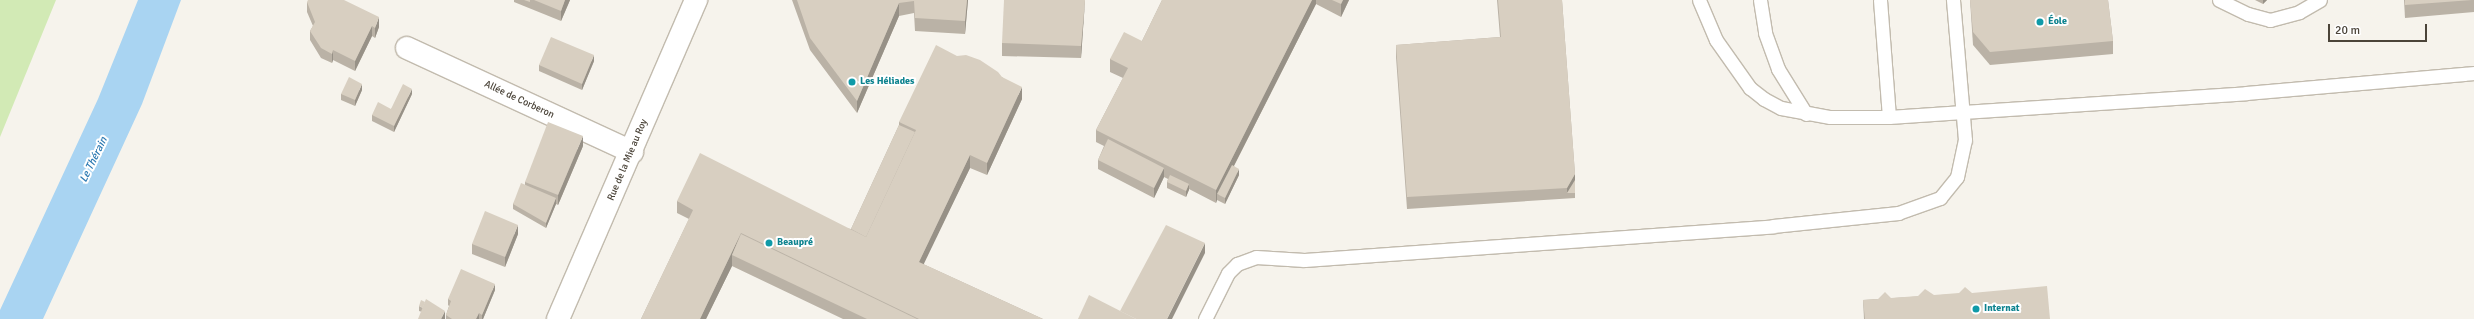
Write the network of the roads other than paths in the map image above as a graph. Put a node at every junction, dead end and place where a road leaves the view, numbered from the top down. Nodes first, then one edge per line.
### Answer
1 (696, 0) edge
2 (1699, 0) edge
3 (1760, 0) edge
4 (1880, 0) edge
5 (1953, 0) edge
6 (2219, 0) edge
7 (2320, 0) edge
8 (407, 48) dead end
9 (2474, 73) edge
10 (1963, 112) junction
11 (1806, 114) junction
12 (1889, 117) junction
13 (632, 152) junction
14 (558, 319) edge
15 (1205, 319) edge

1 - 13 street, Rue de la Mie au Roy
2 - 11 lane
3 - 11 lane
4 - 12 lane
5 - 10 lane
6 - 7 lane
8 - 13 street, Allée de Corberon
9 - 10 lane
10 - 12 lane
10 - 15 lane
11 - 12 lane
13 - 14 street, Rue de la Mie au Roy

